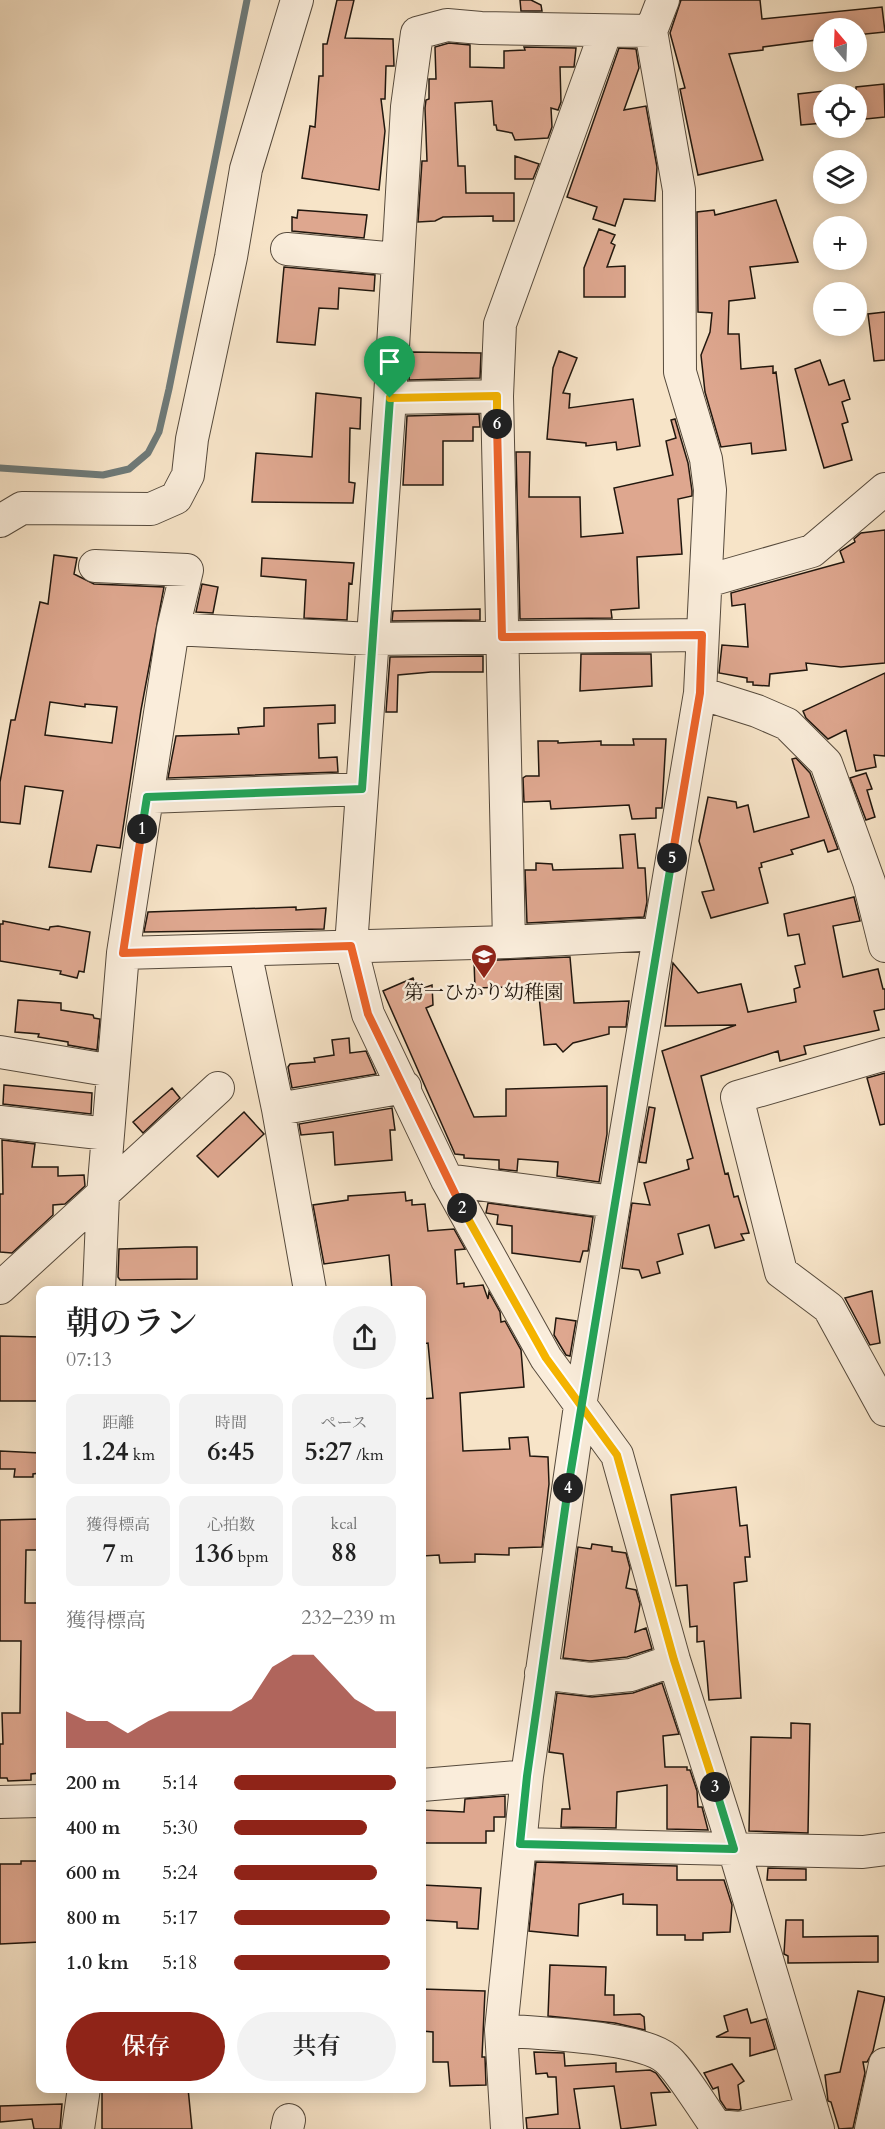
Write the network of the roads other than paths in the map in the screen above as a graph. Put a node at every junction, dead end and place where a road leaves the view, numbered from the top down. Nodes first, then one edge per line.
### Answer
1 (297, 0) edge
2 (663, 0) edge
3 (606, 31) junction
4 (651, 31) junction
5 (287, 249) dead end
6 (398, 258) junction
7 (497, 396) junction
8 (390, 398) junction
9 (885, 489) edge
10 (0, 522) edge
11 (94, 566) dead end
12 (707, 581) junction
13 (173, 629) junction
14 (702, 635) junction
15 (502, 637) junction
16 (372, 639) junction
17 (700, 693) junction
18 (362, 789) junction
19 (147, 797) junction
20 (658, 934) junction
21 (509, 942) junction
22 (351, 946) junction
23 (885, 946) edge
24 (245, 951) junction
25 (123, 953) junction
26 (0, 1052) edge
27 (885, 1054) edge
28 (113, 1071) junction
29 (218, 1088) dead end
30 (405, 1088) junction
31 (278, 1109) junction
32 (0, 1122) edge
33 (108, 1134) junction
34 (447, 1180) junction
35 (103, 1195) junction
36 (614, 1202) junction
37 (99, 1286) edge
38 (309, 1286) edge
39 (0, 1288) edge
40 (580, 1406) junction
41 (885, 1410) edge
42 (674, 1660) junction
43 (541, 1673) junction
44 (527, 1776) junction
45 (426, 1785) edge
46 (36, 1801) edge
47 (0, 1802) edge
48 (520, 1844) junction
49 (734, 1849) junction
50 (885, 1849) edge
51 (501, 2030) junction
52 (885, 2064) edge
53 (83, 2093) edge
54 (815, 2120) edge
55 (78, 2129) edge
56 (507, 2129) edge
57 (871, 2129) edge

1 - 10 street
2 - 4 street
3 - 4 street
3 - 6 street
3 - 7 street
4 - 12 street
5 - 6 street
6 - 8 street
7 - 8 street
7 - 15 street
8 - 16 street
9 - 12 street
11 - 13 street
12 - 14 street
13 - 16 street
13 - 19 street
14 - 15 street
14 - 17 street
15 - 16 street
15 - 21 street
16 - 18 street
17 - 20 street
17 - 23 street
18 - 19 street
18 - 22 street
19 - 25 street
20 - 21 street
20 - 36 street
21 - 22 street
22 - 24 street
22 - 30 street
24 - 25 street
24 - 31 street
25 - 28 street
26 - 28 street
27 - 41 street
28 - 33 street
29 - 35 street
30 - 31 street
30 - 34 street
31 - 38 street
32 - 33 street
33 - 35 street
34 - 36 street
34 - 40 street
35 - 37 street
35 - 39 street
36 - 40 street
40 - 42 street
40 - 43 street
42 - 43 street
42 - 49 street
43 - 44 street
44 - 45 street
44 - 48 street
46 - 47 street
48 - 49 street
48 - 51 street
49 - 50 street
49 - 54 street
51 - 54 street
51 - 56 street
52 - 57 street
53 - 55 street

